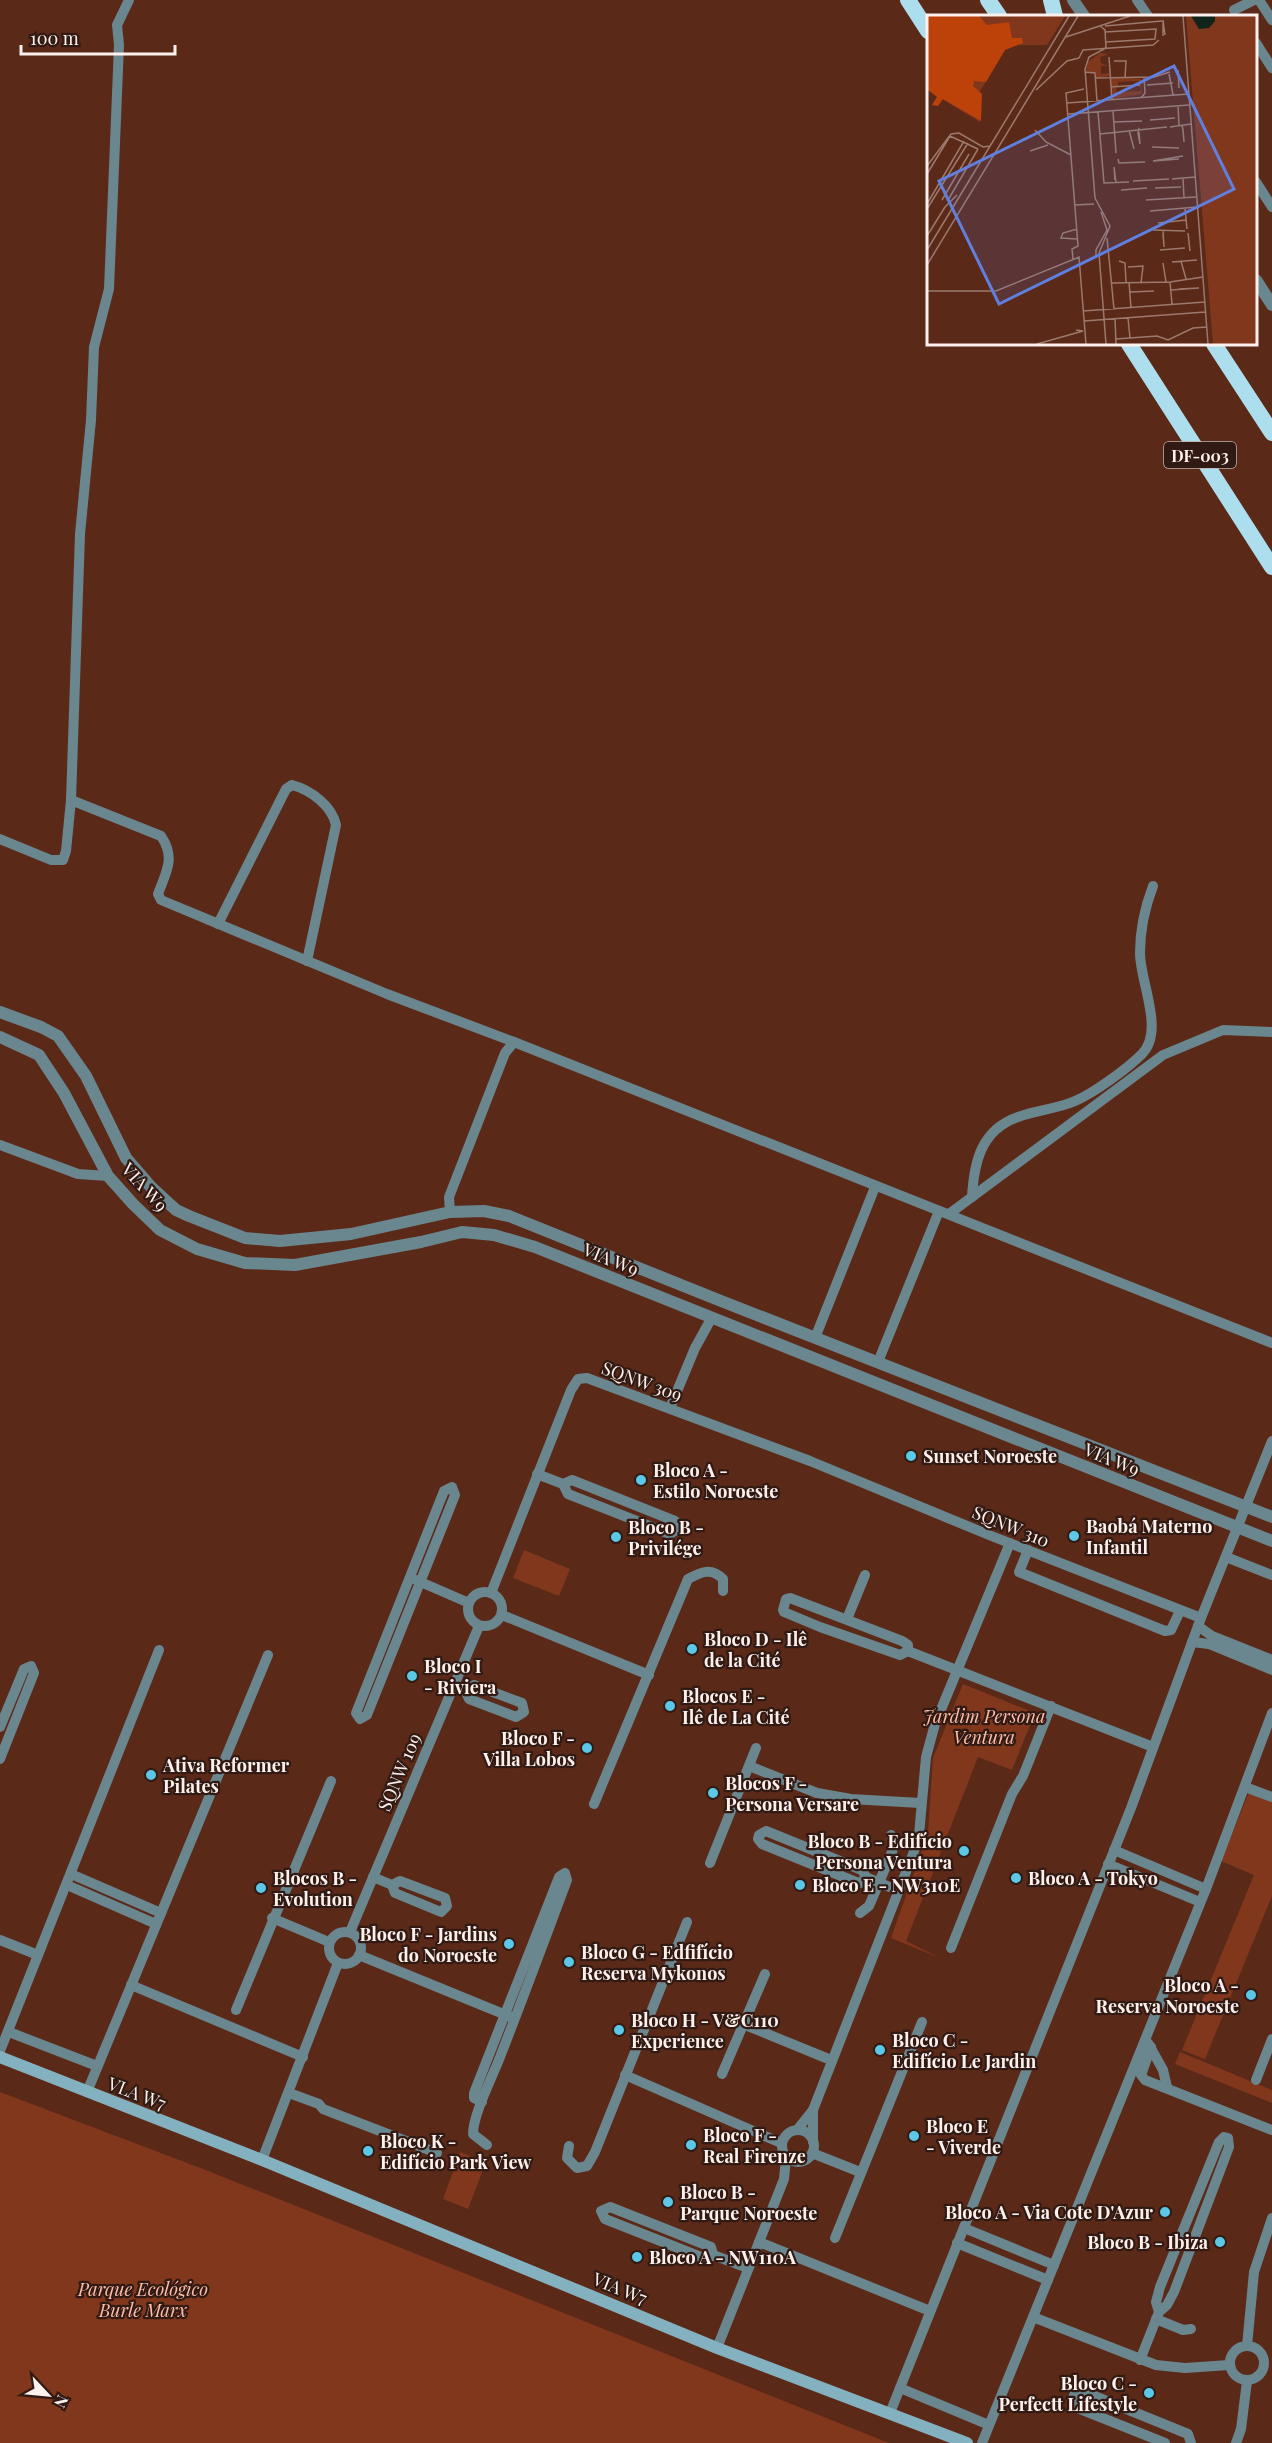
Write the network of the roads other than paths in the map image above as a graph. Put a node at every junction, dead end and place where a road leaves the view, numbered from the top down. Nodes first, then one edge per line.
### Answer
1 (129, 0) edge
2 (908, 0) edge
3 (978, 0) edge
4 (988, 0) edge
5 (1051, 0) edge
6 (1073, 0) edge
7 (1137, 0) edge
8 (1228, 0) edge
9 (1254, 0) edge
10 (1259, 0) edge
11 (1236, 13) edge
12 (988, 15) edge
13 (998, 15) edge
14 (1055, 15) edge
15 (1083, 15) edge
16 (1147, 15) edge
17 (1272, 20) edge
18 (927, 29) edge
19 (1257, 44) edge
20 (1272, 68) edge
21 (1257, 184) edge
22 (1272, 207) edge
23 (1257, 282) edge
24 (1272, 305) edge
25 (1130, 345) edge
26 (1215, 345) edge
27 (1272, 434) edge
28 (1272, 567) edge
29 (71, 800) junction
30 (0, 839) edge
31 (1153, 886) dead end
32 (218, 924) junction
33 (307, 961) junction
34 (0, 1012) edge
35 (1272, 1032) edge
36 (0, 1037) edge
37 (514, 1042) junction
38 (0, 1145) edge
39 (108, 1176) junction
40 (875, 1187) junction
41 (972, 1197) junction
42 (450, 1212) junction
43 (944, 1213) junction
44 (716, 1299) junction
45 (711, 1319) junction
46 (815, 1338) junction
47 (1272, 1343) edge
48 (878, 1362) junction
49 (670, 1408) junction
50 (1272, 1441) edge
51 (810, 1461) joint
52 (1268, 1465) edge
53 (537, 1474) junction
54 (563, 1484) junction
55 (1246, 1506) junction
56 (1272, 1517) edge
57 (1238, 1528) junction
58 (1272, 1541) edge
59 (1010, 1543) junction
60 (1028, 1550) junction
61 (1226, 1557) junction
62 (865, 1575) dead end
63 (1272, 1575) edge
64 (415, 1579) junction
65 (723, 1591) dead end
66 (491, 1593) junction
67 (469, 1603) junction
68 (1180, 1611) junction
69 (502, 1614) junction
70 (847, 1619) junction
71 (1199, 1622) junction
72 (479, 1626) junction
73 (1192, 1642) junction
74 (159, 1650) dead end
75 (908, 1651) junction
76 (268, 1655) dead end
77 (1272, 1660) edge
78 (1272, 1670) edge
79 (958, 1671) junction
80 (648, 1675) junction
81 (460, 1688) junction
82 (1051, 1706) junction
83 (1272, 1713) edge
84 (0, 1727) edge
85 (756, 1748) dead end
86 (1153, 1748) junction
87 (0, 1759) edge
88 (748, 1766) junction
89 (331, 1780) dead end
90 (1245, 1787) junction
91 (1272, 1797) edge
92 (920, 1803) junction
93 (594, 1804) dead end
94 (891, 1835) dead end
95 (1114, 1850) junction
96 (710, 1863) dead end
97 (1108, 1864) junction
98 (373, 1877) junction
99 (867, 1878) junction
100 (69, 1880) junction
101 (879, 1883) junction
102 (392, 1885) junction
103 (1206, 1889) junction
104 (899, 1891) junction
105 (1200, 1902) junction
106 (161, 1913) junction
107 (860, 1913) dead end
108 (272, 1918) junction
109 (687, 1922) dead end
110 (156, 1924) junction
111 (350, 1932) junction
112 (0, 1940) edge
113 (329, 1942) junction
114 (951, 1948) dead end
115 (38, 1955) junction
116 (359, 1955) junction
117 (338, 1963) junction
118 (765, 1974) dead end
119 (131, 1985) junction
120 (236, 2010) dead end
121 (511, 2017) junction
122 (922, 2022) dead end
123 (743, 2024) junction
124 (9, 2032) junction
125 (1272, 2039) edge
126 (1148, 2043) junction
127 (0, 2051) edge
128 (0, 2057) edge
129 (303, 2057) junction
130 (831, 2060) junction
131 (97, 2066) junction
132 (722, 2074) dead end
133 (625, 2075) junction
134 (1256, 2080) dead end
135 (1167, 2087) junction
136 (87, 2092) junction
137 (289, 2093) junction
138 (813, 2110) junction
139 (797, 2130) junction
140 (1272, 2130) edge
141 (782, 2143) junction
142 (487, 2145) dead end
143 (569, 2146) dead end
144 (813, 2147) junction
145 (437, 2153) dead end
146 (786, 2158) junction
147 (262, 2160) junction
148 (803, 2162) junction
149 (860, 2172) junction
150 (784, 2179) junction
151 (1272, 2218) edge
152 (964, 2228) junction
153 (835, 2238) dead end
154 (759, 2242) junction
155 (957, 2243) junction
156 (713, 2255) junction
157 (1054, 2265) junction
158 (747, 2268) junction
159 (1048, 2280) junction
160 (930, 2311) junction
161 (1158, 2315) junction
162 (1033, 2317) junction
163 (1191, 2329) dead end
164 (1247, 2346) junction
165 (717, 2348) junction
166 (1140, 2360) junction
167 (1229, 2365) junction
168 (1268, 2366) edge
169 (1247, 2381) junction
170 (900, 2388) junction
171 (890, 2413) junction
172 (989, 2425) junction
173 (967, 2443) edge
174 (982, 2443) edge
175 (1165, 2443) edge
176 (1191, 2443) edge
177 (1236, 2443) edge

1 - 29 street
2 - 18 highway
3 - 12 highway
4 - 13 highway
5 - 14 highway
6 - 15 street
7 - 16 street
8 - 11 street
9 - 11 street
10 - 17 street
19 - 20 street
21 - 22 street
23 - 24 street
25 - 28 highway, DF-003
26 - 27 highway
29 - 30 street
29 - 32 street
31 - 41 street
32 - 33 street
32 - 33 street
33 - 37 street
34 - 42 street, VIA W9
35 - 41 street
36 - 39 street, VIA W9
37 - 40 street
37 - 42 street
38 - 39 street
39 - 45 street, VIA W9
40 - 43 street
40 - 46 street
41 - 43 street
42 - 44 street, VIA W9
43 - 47 street
43 - 48 street
44 - 45 street
44 - 46 street, VIA W9
45 - 49 street
45 - 57 street, VIA W9
46 - 48 street, VIA W9
48 - 55 street, VIA W9
49 - 51 street, SQNW 309
49 - 53 street, SQNW 309
50 - 52 street
51 - 59 street, SQNW 310
52 - 55 street
53 - 54 street
53 - 66 street, SQNW 309
54 - 54 street
55 - 56 street, VIA W9
55 - 57 street
57 - 58 street, VIA W9
57 - 61 street
59 - 60 street, SQNW 310
59 - 79 street
60 - 68 street, SQNW 310
60 - 68 street
61 - 63 street
61 - 71 street
62 - 70 street
64 - 64 street
64 - 64 street
64 - 67 street
65 - 80 street
66 - 67 street
66 - 69 street
67 - 72 street
68 - 71 street, SQNW 310
69 - 72 street
69 - 80 street
70 - 75 street
70 - 75 street
71 - 73 street
71 - 77 street, SQNW 310
72 - 81 street, SQNW 109
73 - 78 street
73 - 86 street
74 - 100 street
75 - 79 street
76 - 106 street
79 - 82 street
79 - 92 street
80 - 93 street
81 - 81 street
81 - 98 street, SQNW 109
82 - 86 street
82 - 114 street
83 - 90 street
84 - 87 street
85 - 88 street
86 - 95 street
88 - 92 street
88 - 96 street
89 - 108 street
90 - 91 street
90 - 103 street
92 - 104 street
94 - 101 street
95 - 97 street
95 - 103 street
97 - 105 street
97 - 152 street
98 - 102 street
98 - 111 street, SQNW 109
99 - 99 street
99 - 101 street
100 - 106 street
100 - 110 street
100 - 115 street
101 - 104 street
101 - 107 street
102 - 102 street
103 - 105 street
104 - 130 street
105 - 126 street
106 - 110 street
108 - 113 street
108 - 120 street
109 - 133 street
110 - 119 street
111 - 113 street
111 - 116 street
112 - 115 street
113 - 117 street
115 - 124 street
116 - 117 street
116 - 121 street
117 - 129 street
118 - 123 street
119 - 129 street
119 - 131 street
121 - 121 street
121 - 142 street
122 - 149 street
123 - 130 street
123 - 132 street
124 - 127 street
124 - 131 street
125 - 134 street
126 - 135 street
126 - 135 street
126 - 157 street
128 - 136 main road, VLA W7
129 - 137 street
130 - 138 street
131 - 136 street
133 - 141 street
133 - 143 street
135 - 140 street
136 - 147 main road, VLA W7
137 - 145 street
137 - 147 street
138 - 139 street
138 - 144 street
139 - 141 street
139 - 144 street
141 - 146 street
144 - 148 street
144 - 149 street
146 - 148 street
146 - 150 street
147 - 165 main road, VIA W7
148 - 150 street
149 - 153 street
150 - 154 street
151 - 164 street
152 - 155 street
152 - 157 street
154 - 158 street
154 - 160 street
155 - 159 street
155 - 160 street
156 - 156 street
156 - 158 street
157 - 159 street
158 - 165 street
159 - 162 street
160 - 170 street
161 - 161 street
161 - 163 street
161 - 166 street
162 - 166 street
162 - 172 street
164 - 167 street
164 - 168 street
165 - 171 main road, VIA W7
166 - 167 street
167 - 169 street
168 - 169 street
169 - 177 street
170 - 171 street
170 - 172 street
171 - 173 main road, VIA W7
172 - 174 street
175 - 176 street

